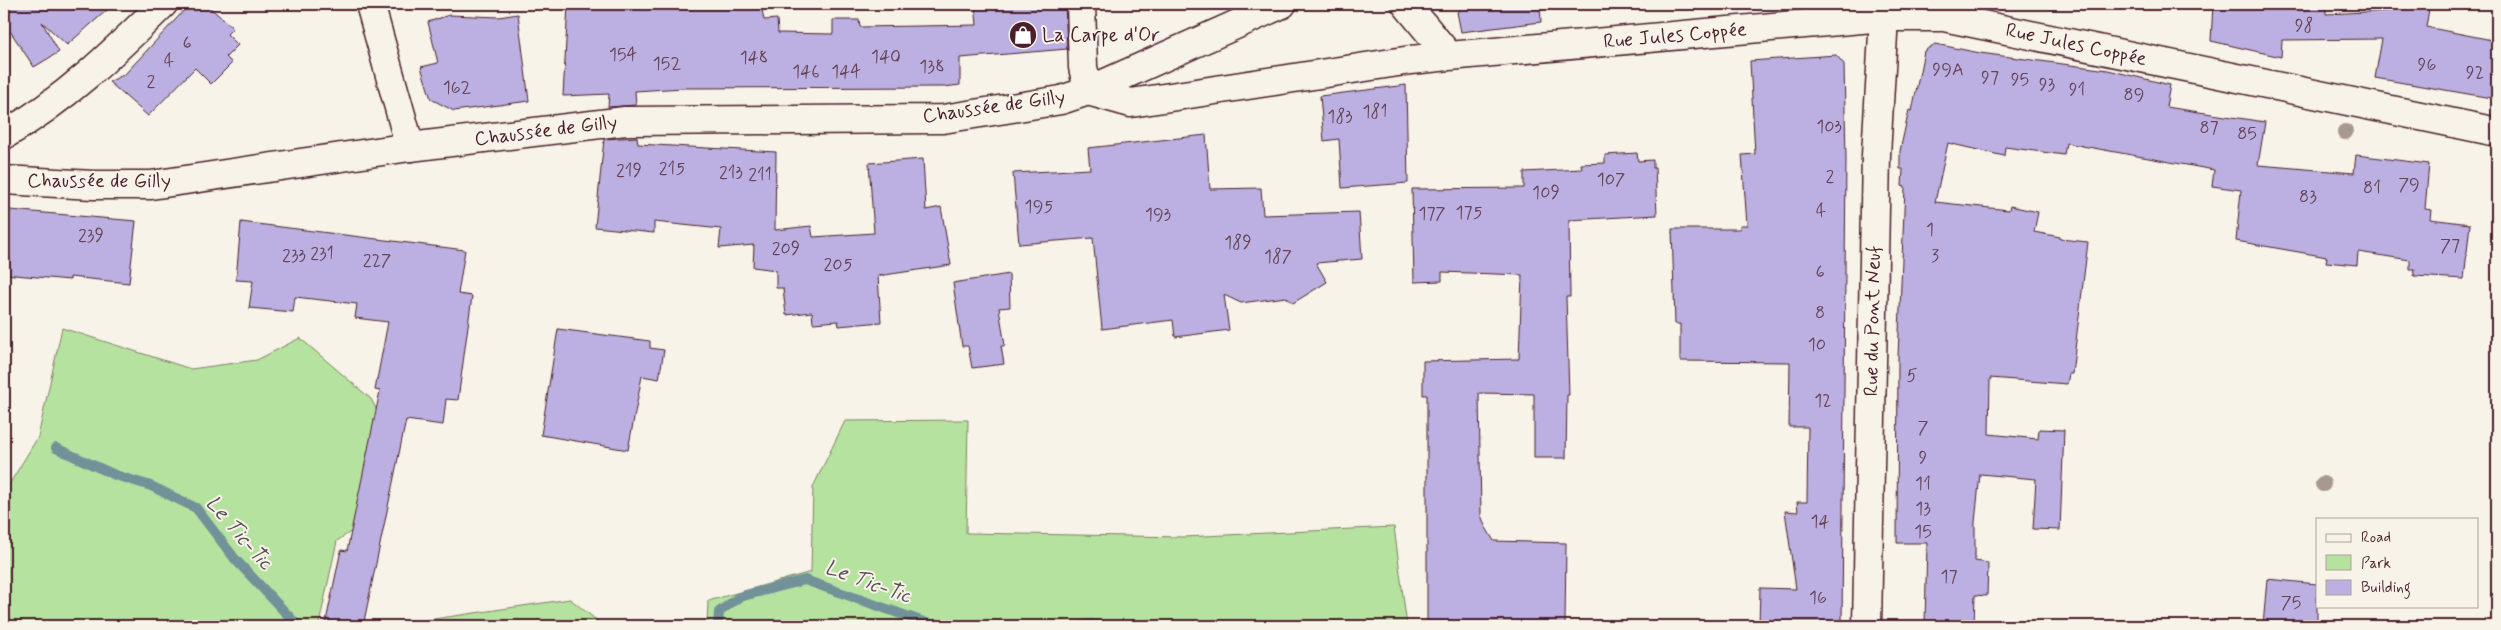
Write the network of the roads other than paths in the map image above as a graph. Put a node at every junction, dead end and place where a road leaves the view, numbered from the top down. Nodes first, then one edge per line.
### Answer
1 (163, 4) edge
2 (370, 4) edge
3 (1081, 4) edge
4 (1282, 4) edge
5 (1406, 4) edge
6 (1945, 10) edge
7 (1884, 17) junction
8 (1449, 56) junction
9 (1088, 91) junction
10 (2497, 132) edge
11 (4, 135) edge
12 (410, 148) junction
13 (4, 180) edge
14 (1867, 626) edge

1 - 11 street
2 - 12 street
3 - 9 street
4 - 9 street, Chaussée de Gilly
5 - 8 street
6 - 7 street, Rue Jules Coppée
6 - 10 street, Rue Jules Coppée
7 - 8 street, Rue Jules Coppée
7 - 14 street, Rue du Pont Neuf
8 - 9 street, Chaussée de Gilly
9 - 12 street, Chaussée de Gilly
12 - 13 street, Chaussée de Gilly

